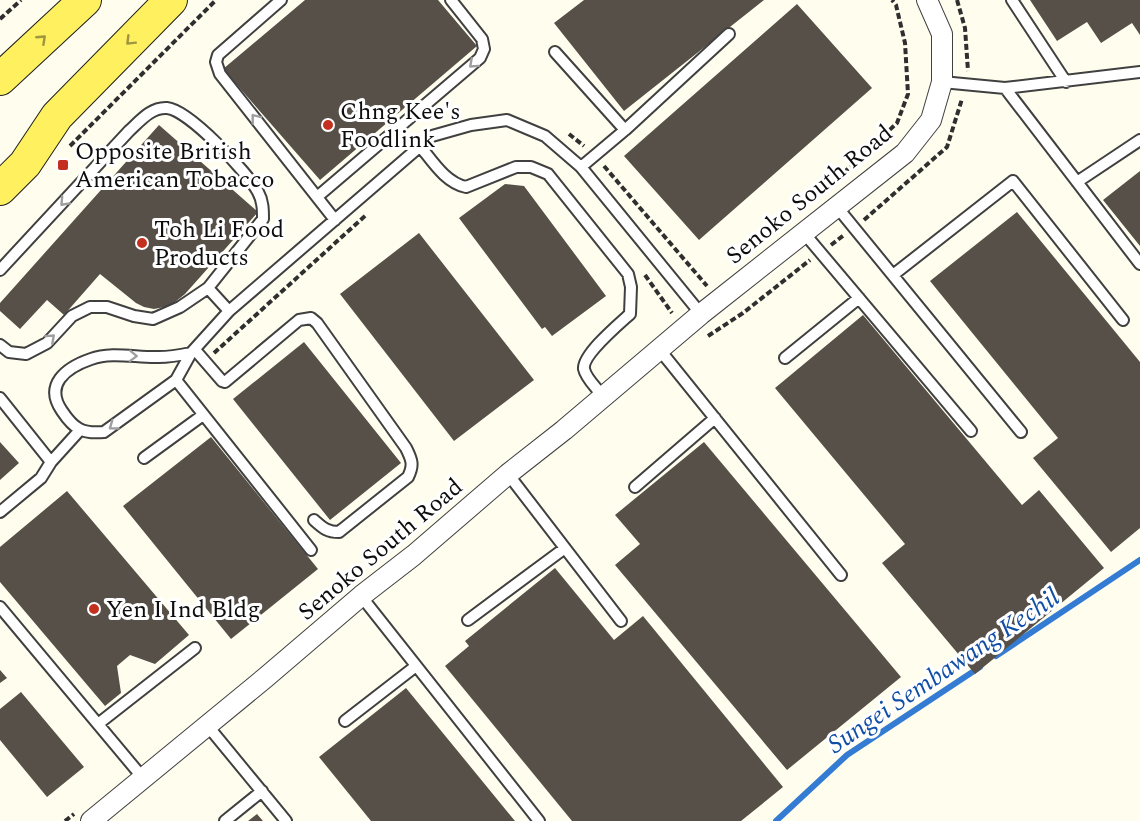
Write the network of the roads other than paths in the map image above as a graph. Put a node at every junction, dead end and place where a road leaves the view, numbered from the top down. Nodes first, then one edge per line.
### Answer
1 (85, 0) edge
2 (171, 0) edge
3 (280, 0) edge
4 (451, 0) edge
5 (927, 0) edge
6 (1012, 0) edge
7 (729, 34) dead end
8 (555, 52) dead end
9 (1140, 72) edge
10 (0, 79) edge
11 (942, 82) junction
12 (1066, 82) junction
13 (1005, 88) junction
14 (625, 130) junction
15 (1140, 140) edge
16 (420, 146) junction
17 (581, 167) junction
18 (1077, 182) junction
19 (0, 189) edge
20 (317, 197) junction
21 (837, 207) junction
22 (335, 220) junction
23 (804, 233) junction
24 (1140, 264) edge
25 (0, 270) edge
26 (892, 275) junction
27 (208, 288) junction
28 (859, 298) junction
29 (229, 311) junction
30 (701, 314) junction
31 (1123, 320) dead end
32 (0, 345) edge
33 (659, 349) junction
34 (194, 352) junction
35 (785, 358) dead end
36 (176, 380) junction
37 (603, 397) junction
38 (0, 398) edge
39 (203, 415) junction
40 (715, 418) junction
41 (80, 430) junction
42 (971, 431) dead end
43 (1021, 432) dead end
44 (144, 458) dead end
45 (51, 462) junction
46 (508, 474) junction
47 (635, 487) dead end
48 (0, 512) edge
49 (314, 520) dead end
50 (565, 548) junction
51 (311, 550) dead end
52 (841, 575) dead end
53 (361, 597) junction
54 (0, 607) edge
55 (468, 620) dead end
56 (621, 621) dead end
57 (195, 648) dead end
58 (417, 666) junction
59 (345, 721) dead end
60 (98, 724) junction
61 (207, 725) junction
62 (143, 778) junction
63 (262, 791) junction
64 (91, 821) edge
65 (225, 821) edge
66 (286, 821) edge
67 (539, 821) edge

10 -> 1 main road
2 -> 19 main road
20 -> 3 lane
4 -> 20 lane
5 - 11 street, Senoko South Road
6 - 12 lane
7 - 14 lane
8 - 14 lane
9 - 12 lane
11 - 13 lane
11 - 21 street, Senoko South Road
12 - 13 lane
13 - 18 lane
14 - 17 lane
15 - 18 lane
16 - 17 lane
16 - 22 lane
16 - 37 lane
17 - 30 lane
18 - 24 lane
20 - 22 lane
21 - 23 street, Senoko South Road
21 - 26 lane
22 - 29 lane
23 - 28 lane
23 - 30 street, Senoko South Road
27 -> 25 lane
26 - 31 lane
26 - 43 lane
27 - 29 lane
32 -> 27 lane
28 - 35 lane
28 - 42 lane
29 - 34 lane
30 - 33 street, Senoko South Road
33 - 37 street, Senoko South Road
33 - 40 lane
34 - 36 lane
41 -> 34 lane
34 - 49 lane
36 - 39 lane
36 -> 41 lane
37 - 46 street, Senoko South Road
38 - 45 lane
39 - 44 lane
39 - 51 lane
40 - 47 lane
40 - 52 lane
41 - 45 lane
45 - 48 lane
46 - 50 lane
46 - 53 street, Senoko South Road
50 - 55 lane
50 - 56 lane
53 - 58 lane
53 - 61 street, Senoko South Road
54 - 60 lane
57 - 60 lane
58 - 59 lane
58 - 67 lane
60 - 62 lane
61 - 62 street, Senoko South Road
61 - 63 lane
62 - 64 street, Senoko South Road
63 - 65 lane
63 - 66 lane

